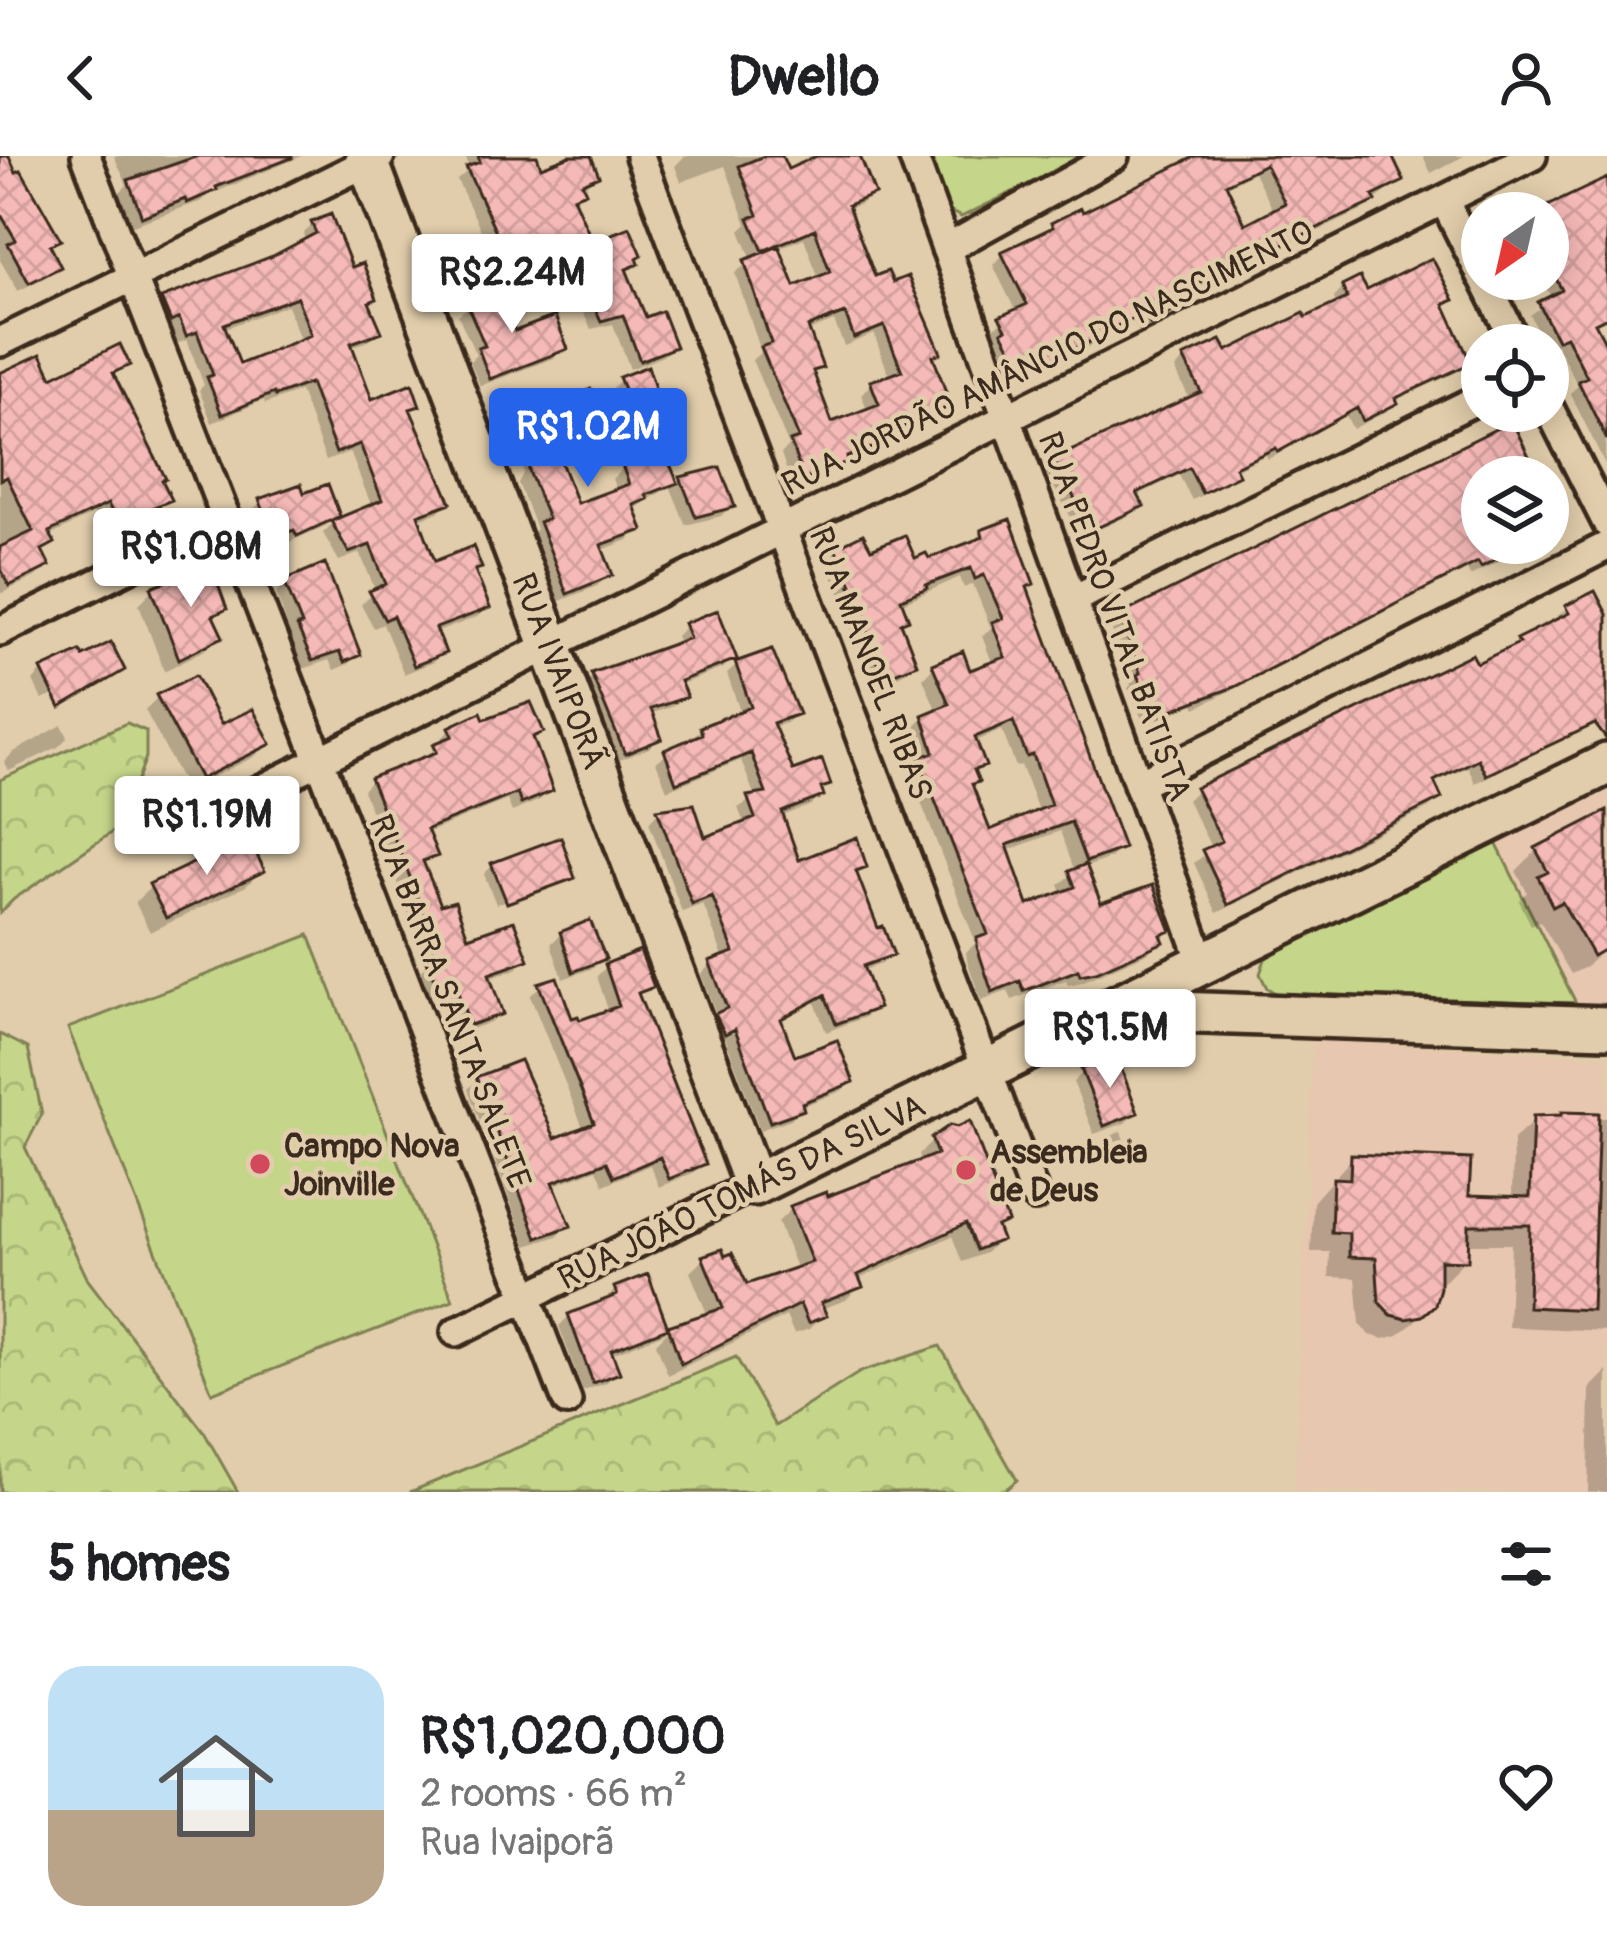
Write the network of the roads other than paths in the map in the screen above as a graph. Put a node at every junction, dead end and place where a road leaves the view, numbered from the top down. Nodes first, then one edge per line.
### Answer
1 (86, 156) edge
2 (640, 156) edge
3 (913, 156) edge
4 (1114, 156) edge
5 (1532, 156) edge
6 (371, 158) edge
7 (1444, 200) junction
8 (1461, 234) edge
9 (946, 249) junction
10 (133, 277) junction
11 (0, 341) edge
12 (1461, 407) edge
13 (1007, 418) junction
14 (1561, 432) edge
15 (227, 519) junction
16 (1607, 523) edge
17 (782, 529) junction
18 (1607, 547) edge
19 (1072, 600) junction
20 (0, 632) edge
21 (550, 645) junction
22 (320, 760) junction
23 (1607, 764) edge
24 (1138, 784) junction
25 (208, 816) dead end
26 (1258, 937) junction
27 (1203, 964) junction
28 (1110, 1010) junction
29 (1245, 1014) junction
30 (1295, 1016) junction
31 (1607, 1027) edge
32 (988, 1070) junction
33 (754, 1185) junction
34 (1035, 1196) dead end
35 (526, 1297) junction
36 (457, 1331) dead end
37 (567, 1401) dead end

1 - 10 street, RUA BARRA SANTA SALETE
2 - 17 street, RUA MANOEL RIBAS
3 - 9 street, RUA PEDRO VITAL BATISTA
4 - 9 street
5 - 7 street, RUA JORDÃO AMÂNCIO DO NASCIMENTO
6 - 10 street
6 - 21 street, RUA IVAIPORÃ
7 - 8 street
7 - 13 street, RUA JORDÃO AMÂNCIO DO NASCIMENTO
9 - 13 street, RUA PEDRO VITAL BATISTA
10 - 11 street
10 - 15 street, RUA BARRA SANTA SALETE
12 - 19 street
13 - 17 street, RUA JORDÃO AMÂNCIO DO NASCIMENTO
13 - 19 street, RUA PEDRO VITAL BATISTA
14 - 16 street
15 - 20 street
15 - 22 street, RUA BARRA SANTA SALETE
17 - 21 street, RUA JORDÃO AMÂNCIO DO NASCIMENTO
17 - 32 street, RUA MANOEL RIBAS
18 - 24 street
19 - 24 street, RUA PEDRO VITAL BATISTA
21 - 22 street, RUA JORDÃO AMÂNCIO DO NASCIMENTO
21 - 33 street, RUA IVAIPORÃ
22 - 25 street, RUA JORDÃO AMÂNCIO DO NASCIMENTO
22 - 35 street, RUA BARRA SANTA SALETE
23 - 26 street, RUA JOÃO TOMÁS DA SILVA
24 - 27 street, RUA PEDRO VITAL BATISTA
26 - 27 street, RUA JOÃO TOMÁS DA SILVA
26 - 30 street
27 - 28 street, RUA JOÃO TOMÁS DA SILVA
27 - 29 street
28 - 29 street
28 - 32 street, RUA JOÃO TOMÁS DA SILVA
29 - 30 street
30 - 31 street
32 - 33 street, RUA JOÃO TOMÁS DA SILVA
32 - 34 street, RUA MANOEL RIBAS
33 - 35 street, RUA JOÃO TOMÁS DA SILVA
35 - 36 street, RUA JOÃO TOMÁS DA SILVA
35 - 37 street, RUA BARRA SANTA SALETE

